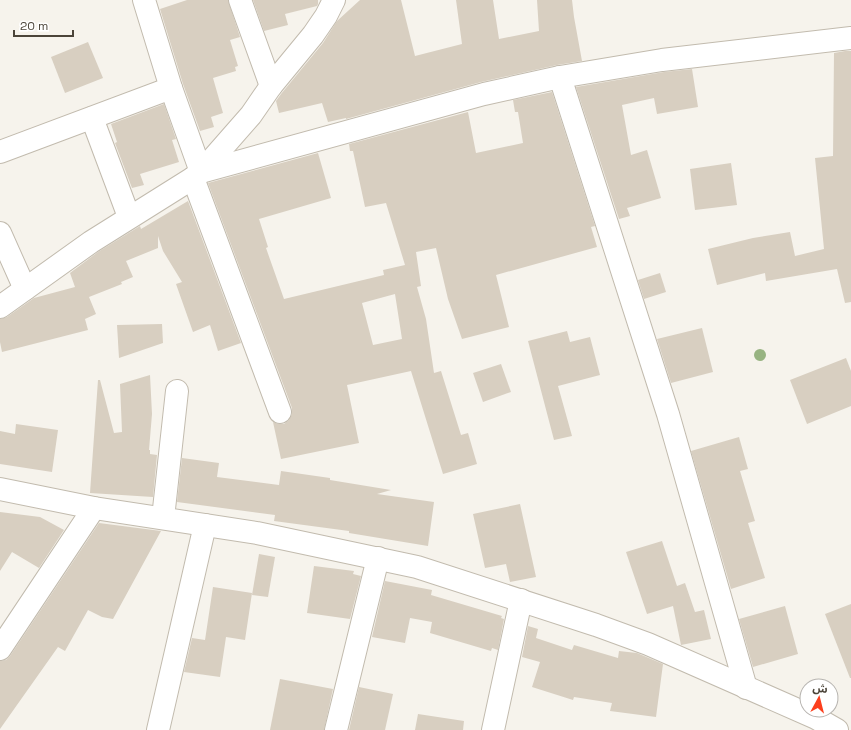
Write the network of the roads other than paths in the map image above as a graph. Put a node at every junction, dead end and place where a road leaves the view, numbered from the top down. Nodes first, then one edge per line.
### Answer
1 (144, 0) edge
2 (240, 0) edge
3 (334, 0) edge
4 (851, 38) edge
5 (560, 77) junction
6 (271, 86) junction
7 (171, 88) junction
8 (92, 118) junction
9 (0, 152) edge
10 (197, 175) junction
11 (129, 217) junction
12 (0, 233) edge
13 (25, 289) junction
14 (0, 307) edge
15 (178, 391) dead end
16 (280, 412) dead end
17 (0, 489) edge
18 (94, 508) junction
19 (163, 518) junction
20 (205, 525) junction
21 (378, 558) junction
22 (521, 600) junction
23 (0, 649) edge
24 (746, 688) junction
25 (158, 730) edge
26 (336, 730) edge
27 (493, 730) edge
28 (837, 730) edge

1 - 7 street
2 - 6 street
3 - 6 street
4 - 5 street
5 - 10 street
5 - 24 street
6 - 10 street
7 - 8 street
7 - 10 street
8 - 9 street
8 - 11 street
10 - 11 street
10 - 16 street
11 - 13 street
12 - 13 street
13 - 14 street
15 - 19 street
17 - 18 street
18 - 19 street
18 - 23 street
19 - 20 street
20 - 21 street
20 - 25 street
21 - 22 street
21 - 26 street
22 - 24 street
22 - 27 street
24 - 28 street

